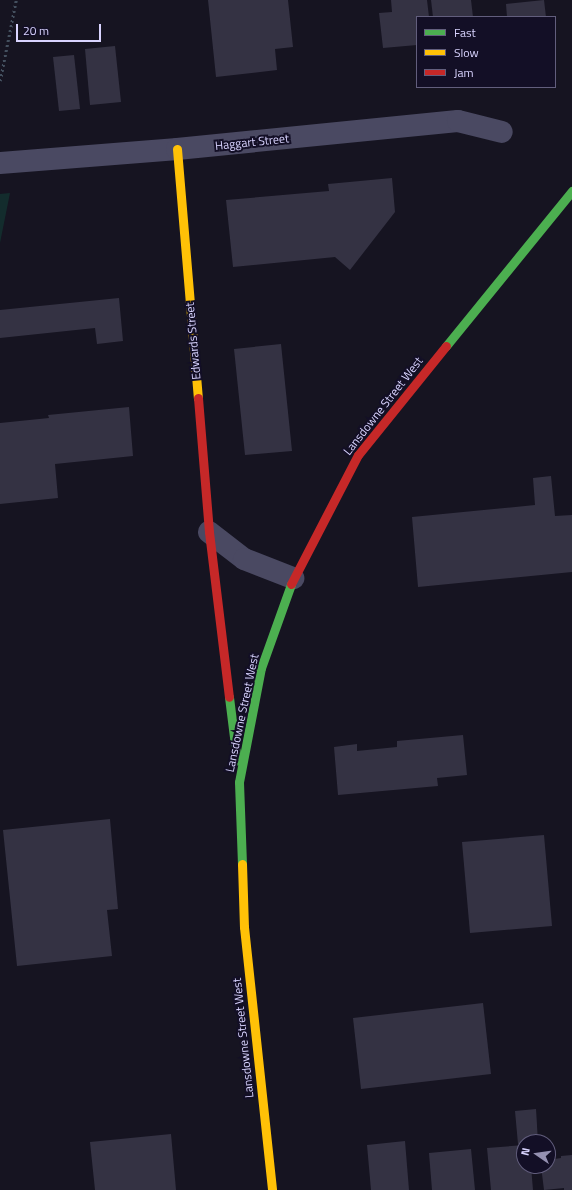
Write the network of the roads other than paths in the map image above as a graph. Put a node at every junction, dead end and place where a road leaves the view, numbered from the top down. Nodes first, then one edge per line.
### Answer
1 (502, 132) dead end
2 (177, 150) junction
3 (0, 163) edge
4 (572, 191) edge
5 (209, 532) junction
6 (293, 578) junction
7 (239, 782) junction
8 (272, 1190) edge

1 - 2 street, Haggart Street
2 - 3 street, Haggart Street
2 - 5 main road, Edwards Street
4 - 6 main road, Lansdowne Street West
5 - 6 street
5 - 7 main road, Edwards Street
6 - 7 main road, Lansdowne Street West
7 - 8 main road, Lansdowne Street West

